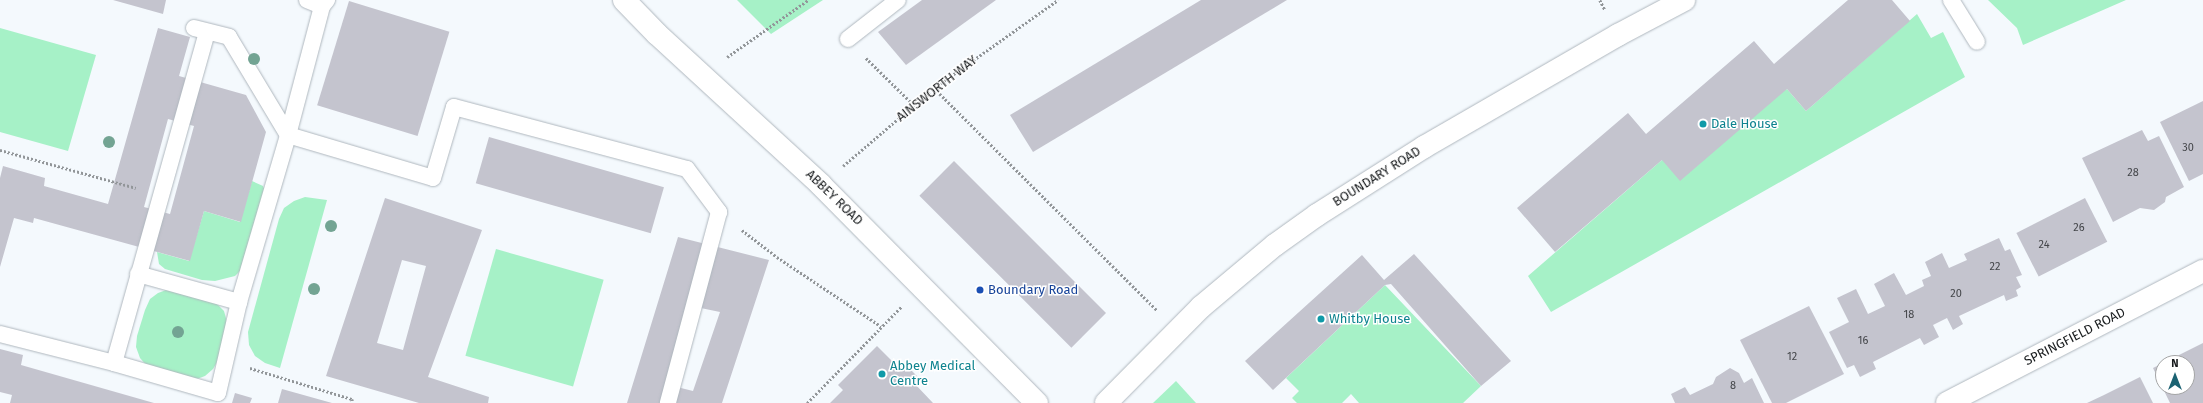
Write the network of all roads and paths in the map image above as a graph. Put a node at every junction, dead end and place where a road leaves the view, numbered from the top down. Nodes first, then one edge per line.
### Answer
1 (307, 0) edge
2 (624, 0) edge
3 (808, 0) edge
4 (898, 0) edge
5 (1058, 0) edge
6 (1684, 0) edge
7 (1951, 0) edge
8 (324, 3) edge
9 (848, 39) joint
10 (1977, 42) dead end
11 (702, 75) junction
12 (934, 88) junction
13 (914, 104) junction
14 (288, 135) junction
15 (0, 150) edge
16 (821, 185) junction
17 (160, 194) junction
18 (719, 212) junction
19 (2203, 271) edge
20 (138, 274) junction
21 (922, 287) junction
22 (239, 302) junction
23 (881, 326) junction
24 (1179, 327) junction
25 (0, 334) edge
26 (225, 361) junction
27 (114, 363) junction
28 (353, 403) edge
29 (668, 403) edge
30 (806, 403) edge
31 (1037, 403) edge
32 (1106, 403) edge
33 (1947, 403) edge

1 - 8 lane
2 - 11 street, ABBEY ROAD
3 - 11 path
4 - 9 lane
5 - 12 path, AINSWORTH WAY
6 - 24 street, BOUNDARY ROAD
7 - 10 lane
8 - 14 lane
9 - 13 path
11 - 16 street, ABBEY ROAD
12 - 13 path, AINSWORTH WAY
12 - 24 path
13 - 16 path, AINSWORTH WAY
14 - 17 lane
14 - 18 lane
14 - 22 lane
15 - 17 path
16 - 21 street, ABBEY ROAD
17 - 20 lane
18 - 23 path
18 - 29 lane
19 - 33 street, SPRINGFIELD ROAD
20 - 22 lane
20 - 27 lane
21 - 23 path
21 - 31 street, ABBEY ROAD
22 - 26 lane
23 - 30 path
24 - 32 street, BOUNDARY ROAD
25 - 27 lane
26 - 27 lane
26 - 28 path

